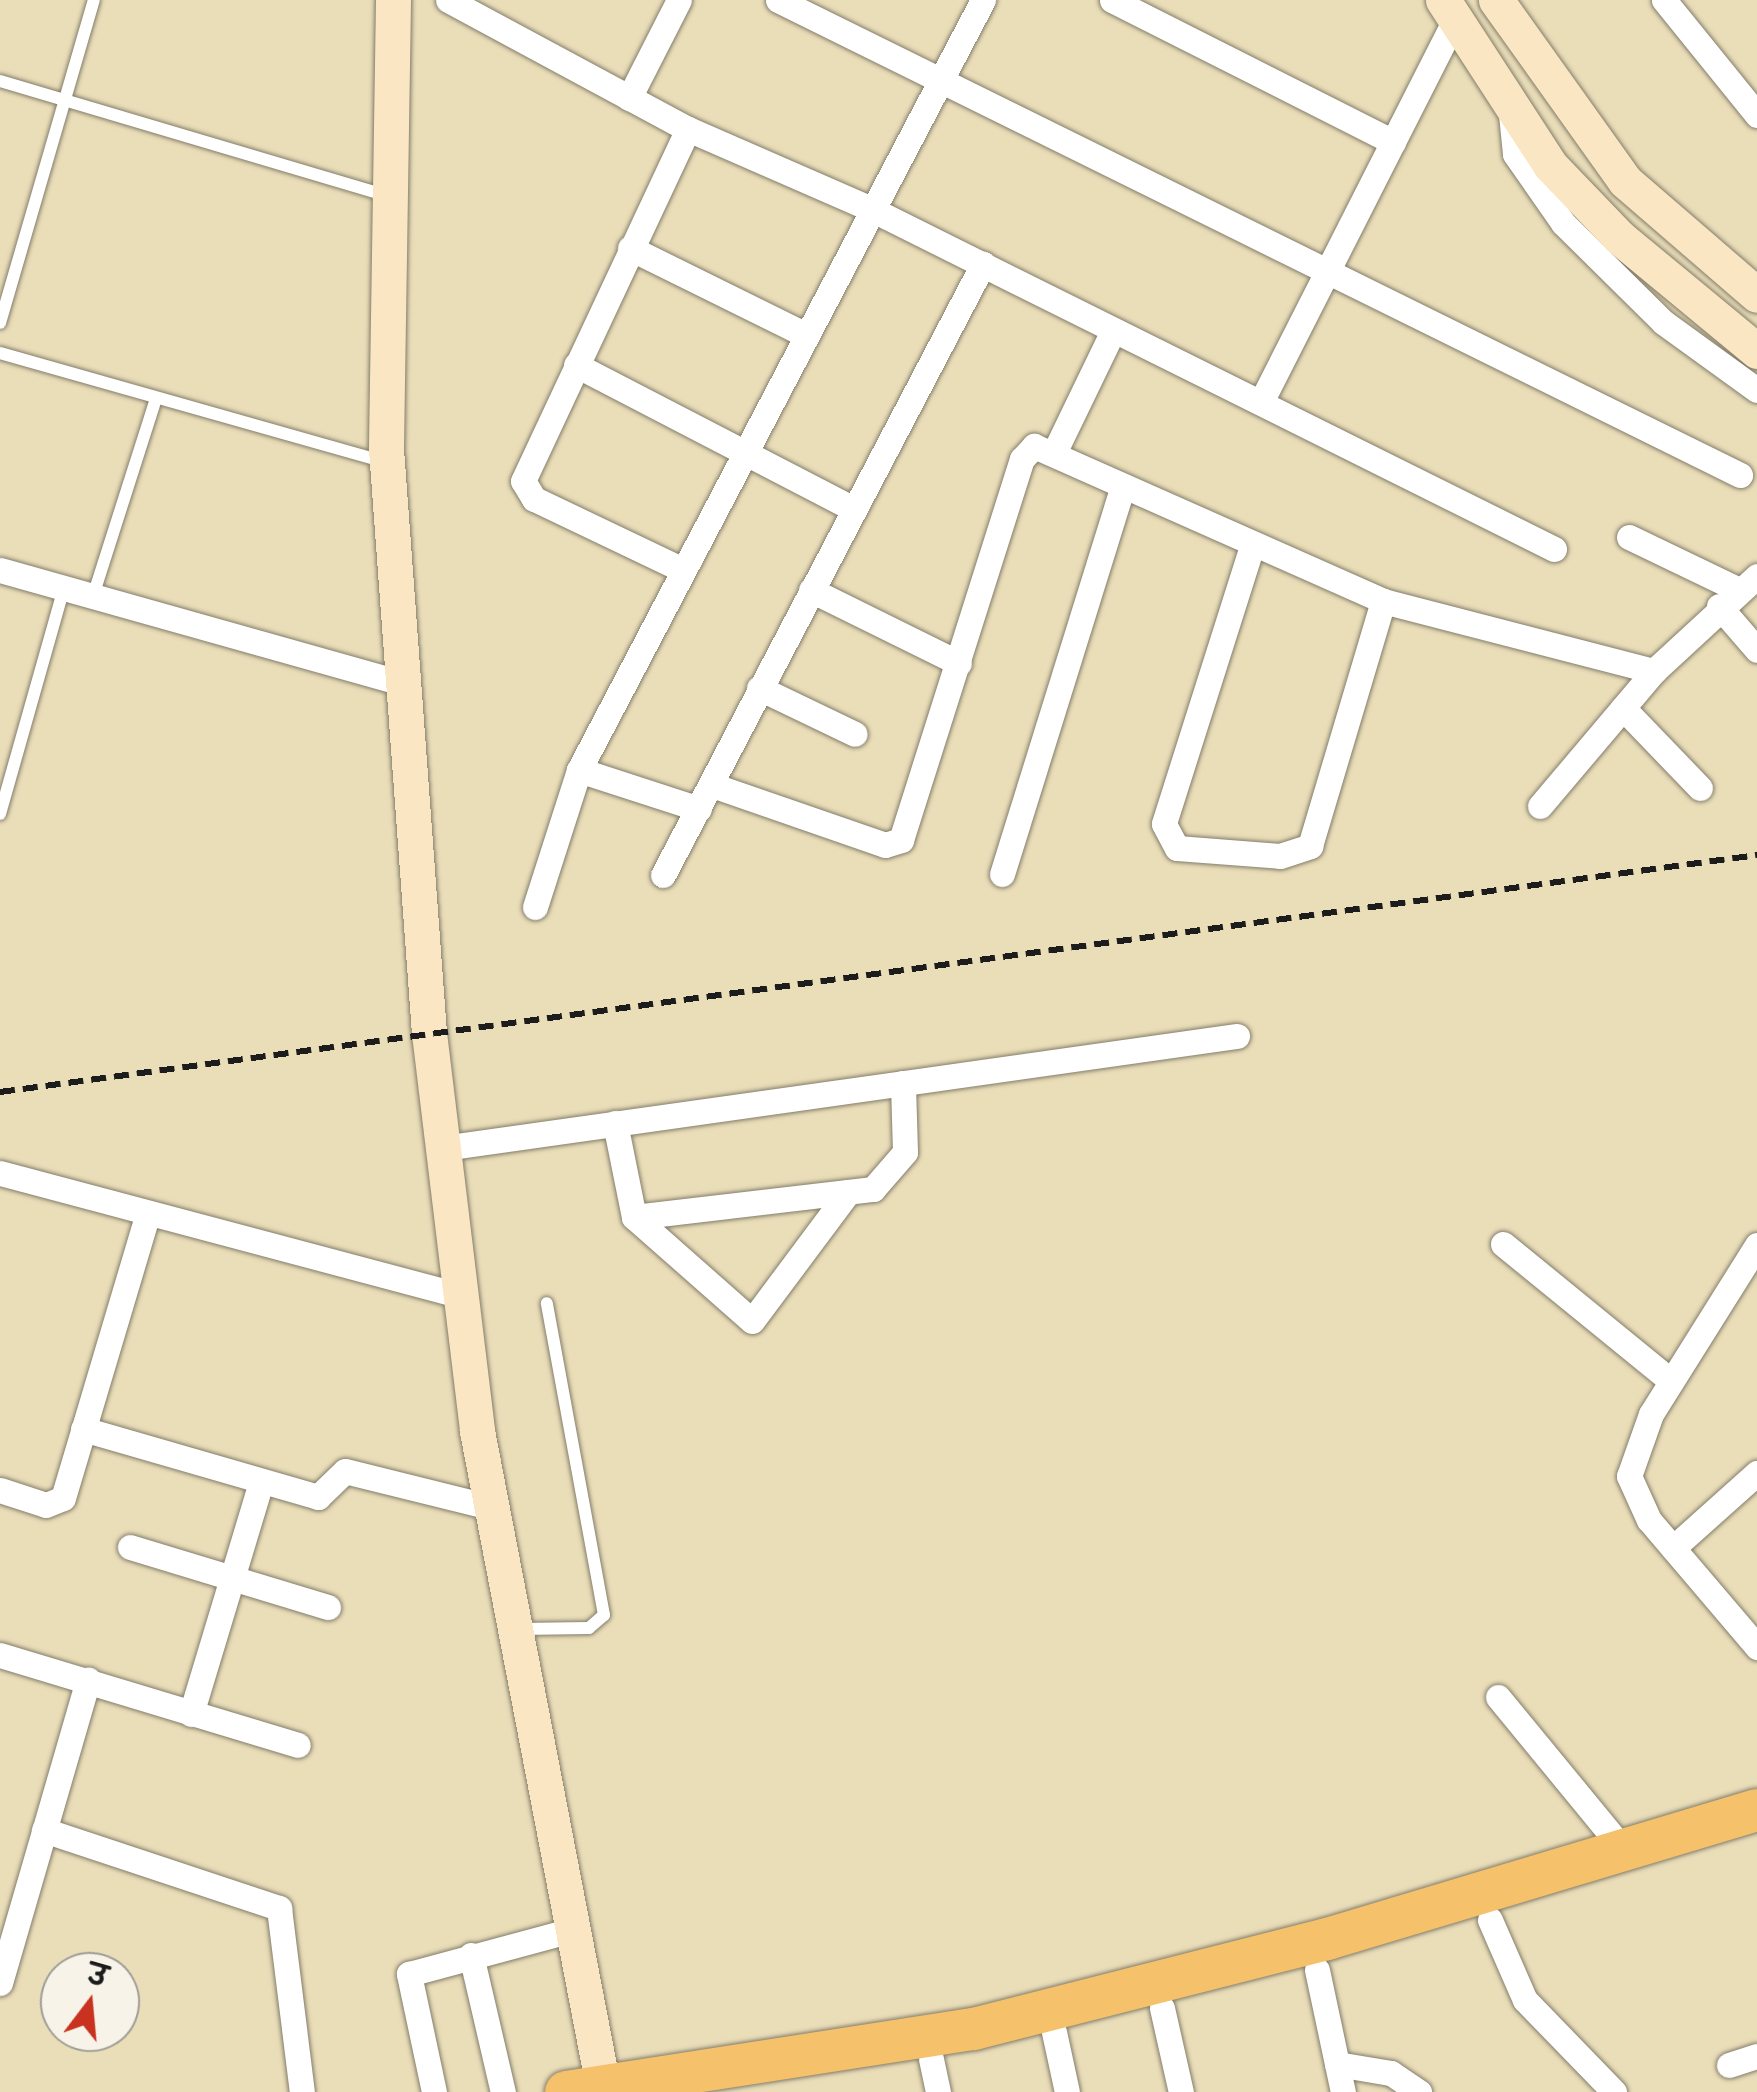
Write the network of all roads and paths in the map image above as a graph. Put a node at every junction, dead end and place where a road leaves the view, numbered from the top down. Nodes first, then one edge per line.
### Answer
1 (94, 0) edge
2 (393, 0) edge
3 (448, 0) edge
4 (679, 0) edge
5 (778, 0) edge
6 (983, 0) edge
7 (1112, 0) edge
8 (1496, 0) edge
9 (1664, 0) edge
10 (1449, 9) edge
11 (0, 81) edge
12 (938, 82) junction
13 (629, 98) junction
14 (65, 100) junction
15 (1510, 104) junction
16 (1757, 115) edge
17 (688, 129) junction
18 (1393, 142) junction
19 (390, 196) junction
20 (871, 209) junction
21 (630, 248) junction
22 (982, 264) junction
23 (1326, 272) junction
24 (1750, 290) edge
25 (0, 323) edge
26 (1113, 331) junction
27 (804, 334) junction
28 (0, 352) edge
29 (1757, 352) edge
30 (576, 365) junction
31 (1757, 390) edge
32 (156, 398) junction
33 (1261, 402) junction
34 (743, 452) junction
35 (1054, 452) junction
36 (387, 462) junction
37 (1740, 476) dead end
38 (1122, 489) junction
39 (854, 509) junction
40 (1630, 537) dead end
41 (1250, 549) junction
42 (1554, 549) dead end
43 (681, 569) junction
44 (0, 570) edge
45 (64, 588) junction
46 (811, 590) junction
47 (1738, 590) edge
48 (93, 596) junction
49 (1382, 602) junction
50 (1757, 650) edge
51 (959, 663) junction
52 (1654, 671) junction
53 (403, 684) junction
54 (760, 688) junction
55 (1623, 708) junction
56 (856, 734) dead end
57 (579, 770) junction
58 (712, 784) junction
59 (1700, 788) dead end
60 (1540, 806) dead end
61 (699, 809) junction
62 (0, 814) edge
63 (1002, 874) dead end
64 (663, 875) dead end
65 (535, 907) dead end
66 (1236, 1036) dead end
67 (903, 1083) junction
68 (615, 1123) junction
69 (443, 1148) junction
70 (0, 1172) edge
71 (848, 1192) junction
72 (148, 1214) junction
73 (634, 1217) junction
74 (1503, 1244) dead end
75 (1757, 1244) edge
76 (460, 1296) junction
77 (547, 1302) dead end
78 (1671, 1381) junction
79 (83, 1429) junction
80 (1757, 1473) edge
81 (261, 1482) junction
82 (0, 1490) edge
83 (490, 1507) junction
84 (130, 1548) dead end
85 (1673, 1548) junction
86 (232, 1578) junction
87 (328, 1607) dead end
88 (512, 1630) junction
89 (1757, 1647) edge
90 (0, 1655) edge
91 (88, 1680) junction
92 (1498, 1698) dead end
93 (191, 1714) junction
94 (298, 1746) dead end
95 (1757, 1810) edge
96 (44, 1830) junction
97 (1757, 1836) edge
98 (1627, 1854) junction
99 (1490, 1920) junction
100 (568, 1930) junction
101 (471, 1954) junction
102 (1317, 1970) junction
103 (0, 1983) edge
104 (1162, 2008) junction
105 (1054, 2032) junction
106 (1757, 2056) edge
107 (1337, 2064) junction
108 (1728, 2065) dead end
109 (935, 2075) edge
110 (591, 2090) edge
111 (302, 2092) edge
112 (434, 2092) edge
113 (503, 2092) edge
114 (711, 2092) edge
115 (1067, 2092) edge
116 (1181, 2092) edge
117 (1343, 2092) edge
118 (1419, 2092) edge
119 (1614, 2092) edge

1 - 14 lane
2 - 19 main road
3 - 13 street
4 - 13 street
5 - 12 street
6 - 12 street
7 - 18 street
8 - 24 main road
9 - 16 street
10 - 15 main road
10 - 18 street
11 - 14 lane
12 - 20 street
12 - 23 street
13 - 17 street
14 - 19 lane
14 - 25 lane
15 - 29 main road
15 - 31 street
17 - 20 street
17 - 21 street
18 - 23 street
19 - 36 main road
20 - 22 street
20 - 27 street
21 - 27 street
21 - 30 street
22 - 26 street
22 - 39 street
23 - 33 street
23 - 37 street
26 - 33 street
26 - 35 street
27 - 34 street
28 - 32 lane
30 - 34 street
30 - 43 street
32 - 36 lane
32 - 48 lane
33 - 42 street
34 - 39 street
34 - 43 street
35 - 38 street
35 - 51 street
36 - 53 main road
38 - 41 street
38 - 63 street
39 - 46 street
40 - 47 street
41 - 49 street
41 - 49 street
43 - 57 street
44 - 45 street
45 - 48 street
45 - 62 lane
46 - 51 street
46 - 54 street
47 - 50 street
47 - 52 street
48 - 53 street
49 - 52 street
51 - 58 street
52 - 55 street
53 - 69 main road
54 - 56 street
54 - 58 street
55 - 59 street
55 - 60 street
57 - 61 street
57 - 65 street
58 - 61 street
61 - 64 street
66 - 67 street
67 - 68 street
67 - 71 street
68 - 69 street
68 - 73 street
69 - 76 main road
70 - 72 street
71 - 73 street
71 - 73 street
72 - 76 street
72 - 79 street
74 - 78 street
75 - 78 street
76 - 83 main road
77 - 88 lane
78 - 85 street
79 - 81 street
79 - 82 street
80 - 85 street
81 - 83 street
81 - 86 street
83 - 88 main road
84 - 86 street
85 - 89 street
86 - 87 street
86 - 93 street
88 - 100 main road
90 - 91 street
91 - 93 street
91 - 96 street
92 - 98 street
93 - 94 street
95 - 98 highway
96 - 103 street
96 - 111 street
97 - 99 highway
98 - 110 highway
99 - 102 highway
99 - 119 street
100 - 101 street
100 - 110 main road
101 - 112 street
101 - 113 street
102 - 104 highway
102 - 107 street
104 - 105 highway
104 - 116 street
105 - 109 highway
105 - 115 street
106 - 108 street
107 - 117 street
107 - 118 street
109 - 114 highway

